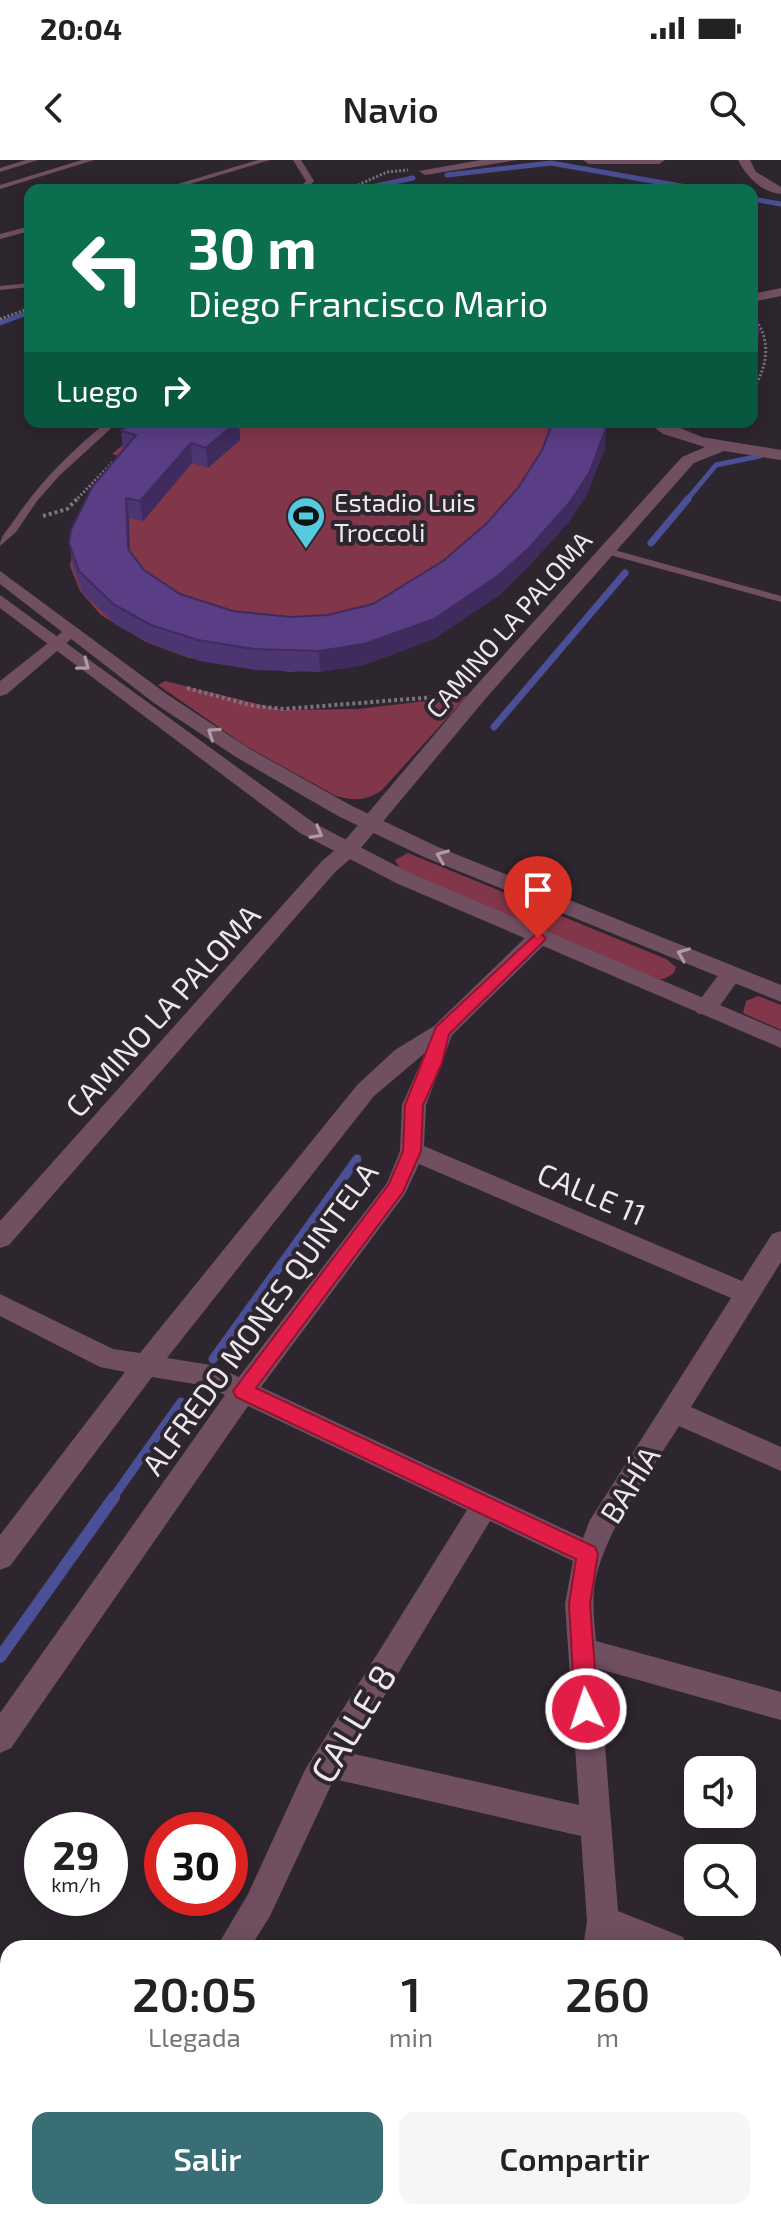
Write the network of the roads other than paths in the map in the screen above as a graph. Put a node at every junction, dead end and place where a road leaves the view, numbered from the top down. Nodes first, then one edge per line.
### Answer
1 (34, 160) edge
2 (90, 160) edge
3 (266, 160) edge
4 (297, 160) edge
5 (415, 160) edge
6 (512, 160) edge
7 (589, 160) edge
8 (659, 160) edge
9 (744, 160) edge
10 (629, 163) edge
11 (0, 170) edge
12 (183, 184) edge
13 (307, 184) edge
14 (0, 187) edge
15 (778, 191) dead end
16 (24, 230) edge
17 (0, 237) edge
18 (24, 286) edge
19 (0, 288) edge
20 (781, 292) edge
21 (758, 297) edge
22 (105, 428) edge
23 (666, 428) edge
24 (678, 434) junction
25 (724, 445) junction
26 (781, 455) edge
27 (688, 460) junction
28 (0, 543) edge
29 (607, 551) junction
30 (0, 576) edge
31 (781, 599) edge
32 (0, 600) edge
33 (63, 636) junction
34 (0, 690) edge
35 (233, 776) junction
36 (370, 823) junction
37 (348, 850) junction
38 (538, 938) junction
39 (731, 974) junction
40 (781, 994) edge
41 (706, 1008) junction
42 (442, 1032) junction
43 (781, 1040) edge
44 (412, 1151) junction
45 (0, 1238) edge
46 (781, 1241) edge
47 (747, 1294) junction
48 (0, 1304) edge
49 (145, 1366) junction
50 (243, 1391) junction
51 (675, 1412) junction
52 (781, 1459) edge
53 (485, 1505) junction
54 (588, 1554) junction
55 (0, 1557) edge
56 (582, 1651) junction
57 (781, 1706) edge
58 (0, 1738) edge
59 (327, 1763) junction
60 (594, 1824) junction
61 (601, 1935) edge
62 (237, 1940) edge
63 (628, 1940) edge

1 - 11 lane
2 - 14 lane
3 - 12 lane
4 - 13 lane
5 - 6 street
7 - 10 street
8 - 10 street
9 - 15 street
16 - 17 lane
18 - 19 lane
20 - 21 street
22 - 28 lane
23 - 24 street
24 - 25 street
24 - 27 street
25 - 26 street
25 - 27 street, CAMINO LA PALOMA
27 - 29 street, CAMINO LA PALOMA
29 - 31 lane
29 - 36 street, CAMINO LA PALOMA
30 - 33 street
32 - 33 street
33 - 34 street
33 -> 35 street
36 -> 33 street
35 - 36 street
35 -> 37 street
36 - 37 street, CAMINO LA PALOMA
39 -> 36 street
37 - 38 street
37 - 45 street, CAMINO LA PALOMA
38 - 41 street
38 - 42 street, ALFREDO MONES QUINTELA
39 - 40 street
39 - 41 street
41 - 43 street
42 - 44 street, ALFREDO MONES QUINTELA
42 - 49 street, ALFREDO MONES QUINTELA
44 - 47 street, CALLE 11
44 - 50 street, ALFREDO MONES QUINTELA
46 - 47 street, BAHÍA
47 - 51 street, BAHÍA
48 - 49 street
49 - 50 street
49 - 55 street, ALFREDO MONES QUINTELA
50 - 53 street
50 - 58 street, ALFREDO MONES QUINTELA
51 - 52 street
51 - 54 street, BAHÍA
53 - 54 street
53 - 59 street, CALLE 8
54 - 56 street, BAHÍA
56 - 57 street
56 - 60 street, BAHÍA
59 - 60 street
59 - 62 street, CALLE 8
60 - 61 street, BAHÍA
61 - 63 street

